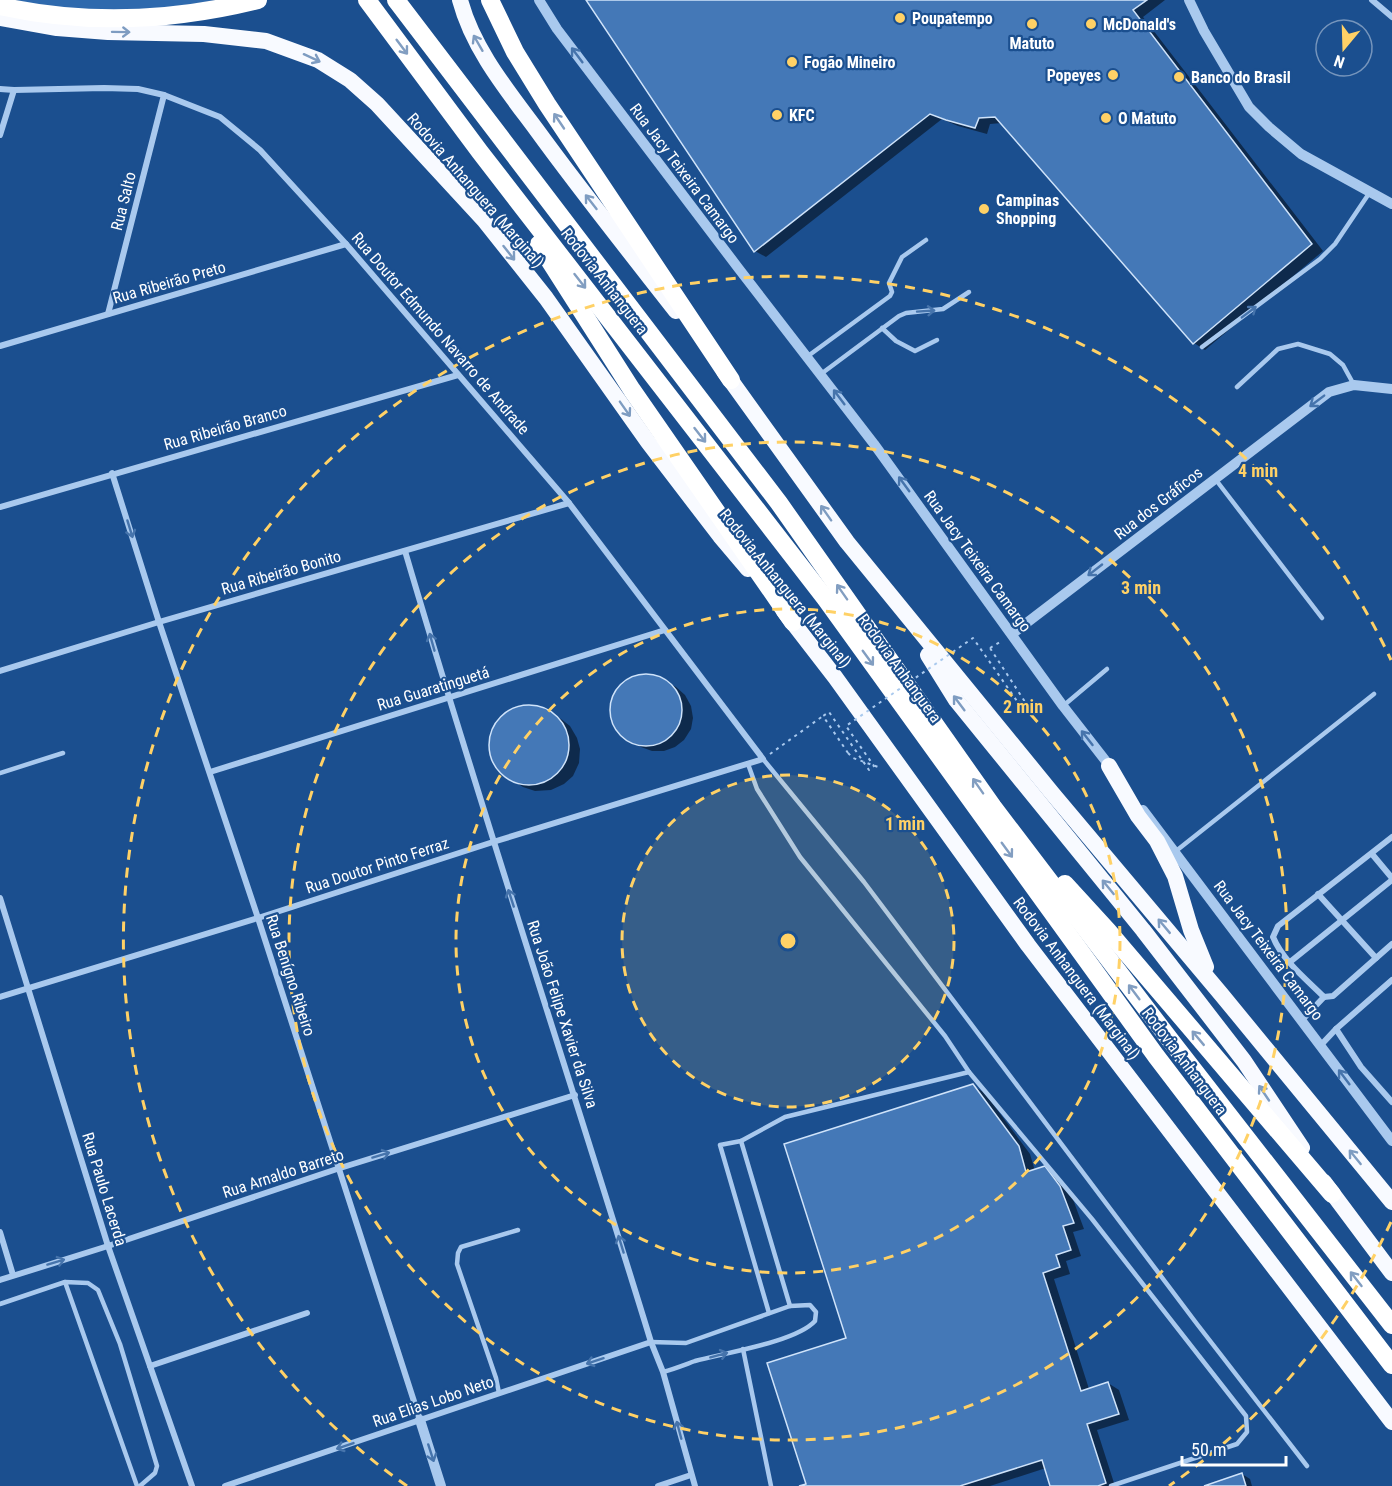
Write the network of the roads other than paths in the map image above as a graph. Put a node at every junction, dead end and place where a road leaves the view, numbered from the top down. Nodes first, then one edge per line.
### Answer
1 (258, 0) edge
2 (367, 0) edge
3 (396, 0) edge
4 (460, 0) edge
5 (490, 0) edge
6 (539, 0) edge
7 (1189, 0) edge
8 (1372, 0) edge
9 (0, 6) edge
10 (1392, 17) edge
11 (0, 18) edge
12 (0, 89) edge
13 (14, 90) junction
14 (164, 95) junction
15 (0, 135) edge
16 (480, 152) junction
17 (1370, 192) junction
18 (1392, 204) edge
19 (926, 240) dead end
20 (346, 244) junction
21 (969, 292) dead end
22 (108, 314) junction
23 (882, 328) junction
24 (937, 340) dead end
25 (0, 346) edge
26 (1202, 347) dead end
27 (807, 357) junction
28 (821, 374) junction
29 (458, 375) junction
30 (731, 380) junction
31 (1354, 385) junction
32 (1237, 387) dead end
33 (1392, 389) edge
34 (112, 473) junction
35 (1214, 478) junction
36 (569, 503) junction
37 (0, 507) edge
38 (405, 551) junction
39 (889, 592) junction
40 (1322, 618) dead end
41 (159, 621) junction
42 (793, 622) junction
43 (665, 630) junction
44 (1012, 634) junction
45 (1107, 669) dead end
46 (0, 671) edge
47 (1374, 694) dead end
48 (448, 698) junction
49 (1063, 706) junction
50 (63, 753) dead end
51 (763, 759) junction
52 (748, 764) junction
53 (1109, 766) junction
54 (210, 772) junction
55 (0, 773) edge
56 (993, 807) junction
57 (1392, 837) edge
58 (493, 842) junction
59 (1176, 851) junction
60 (1372, 854) junction
61 (1392, 879) edge
62 (1318, 894) junction
63 (0, 898) edge
64 (258, 918) junction
65 (1343, 919) junction
66 (1392, 944) edge
67 (1376, 958) junction
68 (1290, 962) junction
69 (1392, 980) edge
70 (28, 988) junction
71 (1221, 994) junction
72 (0, 997) edge
73 (1324, 997) junction
74 (1302, 1020) junction
75 (1336, 1029) junction
76 (1320, 1045) junction
77 (969, 1072) junction
78 (575, 1095) junction
79 (1392, 1102) edge
80 (1392, 1140) edge
81 (741, 1141) junction
82 (337, 1169) junction
83 (1332, 1194) junction
84 (1392, 1202) edge
85 (518, 1230) dead end
86 (0, 1232) edge
87 (108, 1246) junction
88 (1392, 1273) edge
89 (13, 1275) junction
90 (0, 1280) edge
91 (65, 1282) junction
92 (0, 1304) edge
93 (790, 1306) junction
94 (307, 1313) dead end
95 (770, 1313) junction
96 (1392, 1325) edge
97 (651, 1342) junction
98 (743, 1348) junction
99 (150, 1365) junction
100 (1392, 1365) edge
101 (663, 1372) junction
102 (499, 1393) junction
103 (420, 1420) junction
104 (1392, 1422) edge
105 (1307, 1466) dead end
106 (691, 1475) junction
107 (139, 1486) edge
108 (192, 1486) edge
109 (225, 1486) edge
110 (441, 1486) edge
111 (658, 1486) edge
112 (695, 1486) edge
113 (771, 1486) edge
114 (1111, 1486) edge

1 - 9 highway
2 -> 16 highway, Rodovia Anhanguera
56 -> 3 highway, Rodovia Anhanguera
30 -> 4 highway
30 -> 5 highway
27 -> 6 street, Rua Jacy Teixeira Camargo
7 - 17 street
8 - 10 street
11 -> 42 highway, Rodovia Anhanguera (Marginal)
12 - 13 street, Rua Doutor Edmundo Navarro de Andrade
13 - 14 street, Rua Doutor Edmundo Navarro de Andrade
13 - 15 street
14 - 20 street, Rua Doutor Edmundo Navarro de Andrade
14 - 22 street, Rua Salto
16 - 42 highway
16 -> 100 highway, Rodovia Anhanguera
17 - 18 street
26 -> 17 lane
19 - 27 lane
20 - 22 street, Rua Ribeirão Preto
20 - 29 street, Rua Doutor Edmundo Navarro de Andrade
23 -> 21 lane
22 - 25 street, Rua Ribeirão Preto
23 - 24 lane
23 - 28 lane
27 - 28 street, Rua Jacy Teixeira Camargo
44 -> 28 street, Rua Jacy Teixeira Camargo
29 - 34 street, Rua Ribeirão Branco
29 - 36 street, Rua Doutor Edmundo Navarro de Andrade
39 -> 30 highway
31 - 32 lane
31 - 33 street, Rua dos Gráficos
31 -> 35 street, Rua dos Gráficos
34 - 37 street, Rua Ribeirão Branco
34 -> 41 street, Rua Benígno Ribeiro
35 - 40 lane
35 -> 44 street, Rua dos Gráficos
36 - 38 street, Rua Ribeirão Bonito
36 - 43 street, Rua Doutor Edmundo Navarro de Andrade
38 - 41 street, Rua Ribeirão Bonito
48 -> 38 street, Rua João Felipe Xavier da Silva
71 -> 39 highway
83 -> 39 highway
41 - 46 street, Rua Ribeirão Bonito
41 - 54 street, Rua Benígno Ribeiro
42 - 104 highway, Rodovia Anhanguera (Marginal)
43 - 48 street, Rua Guaratinguetá
43 - 51 street, Rua Doutor Edmundo Navarro de Andrade
44 - 49 street, Rua Jacy Teixeira Camargo
45 - 49 lane
47 - 59 lane
48 - 54 street, Rua Guaratinguetá
48 - 58 street, Rua João Felipe Xavier da Silva
53 -> 49 street, Rua Jacy Teixeira Camargo
50 - 55 lane
51 - 52 street, Rua Doutor Pinto Ferraz
51 - 105 lane
52 - 58 street, Rua Doutor Pinto Ferraz
52 - 77 lane
53 - 59 street, Rua Jacy Teixeira Camargo
53 - 71 highway
54 - 64 street, Rua Benígno Ribeiro
83 -> 56 highway
96 -> 56 highway, Rodovia Anhanguera
57 - 60 street
58 - 64 street, Rua Doutor Pinto Ferraz
78 -> 58 street, Rua João Felipe Xavier da Silva
59 - 74 street, Rua Jacy Teixeira Camargo
60 - 61 street
60 - 62 street
61 - 65 street
62 - 65 street
62 - 68 street
63 - 70 street, Rua Paulo Lacerda
64 - 70 street, Rua Doutor Pinto Ferraz
64 - 82 street, Rua Benígno Ribeiro
65 - 67 street
65 - 68 street
66 - 67 street
67 - 73 street
68 - 73 street
69 - 75 street
70 - 72 street, Rua Doutor Pinto Ferraz
70 - 87 street, Rua Paulo Lacerda
84 -> 71 highway
73 - 74 street
74 - 76 street, Rua Jacy Teixeira Camargo
75 - 76 street
75 - 79 street
80 -> 76 street, Rua Jacy Teixeira Camargo
77 - 81 lane
77 - 114 lane
82 -> 78 street, Rua Arnaldo Barreto
97 -> 78 street, Rua João Felipe Xavier da Silva
81 - 93 lane
81 - 95 lane
82 - 87 street, Rua Arnaldo Barreto
82 - 103 street, Rua Benígno Ribeiro
83 - 88 highway
85 - 102 lane
86 - 89 street
89 -> 87 street, Rua Arnaldo Barreto
87 - 99 street, Rua Paulo Lacerda
89 - 90 street, Rua Arnaldo Barreto
91 - 92 lane
91 - 107 lane
91 - 107 lane
93 - 95 lane
93 - 98 lane
94 - 99 street
95 - 97 lane
97 - 101 street, Rua João Felipe Xavier da Silva
97 -> 102 street, Rua Elias Lobo Neto
101 -> 98 lane
98 - 113 lane
99 - 108 street, Rua Paulo Lacerda
106 -> 101 street, Rua João Felipe Xavier da Silva
102 - 103 street, Rua Elias Lobo Neto
103 -> 109 street, Rua Elias Lobo Neto
103 -> 110 street, Rua Benígno Ribeiro
106 - 111 street
106 - 112 street, Rua João Felipe Xavier da Silva

